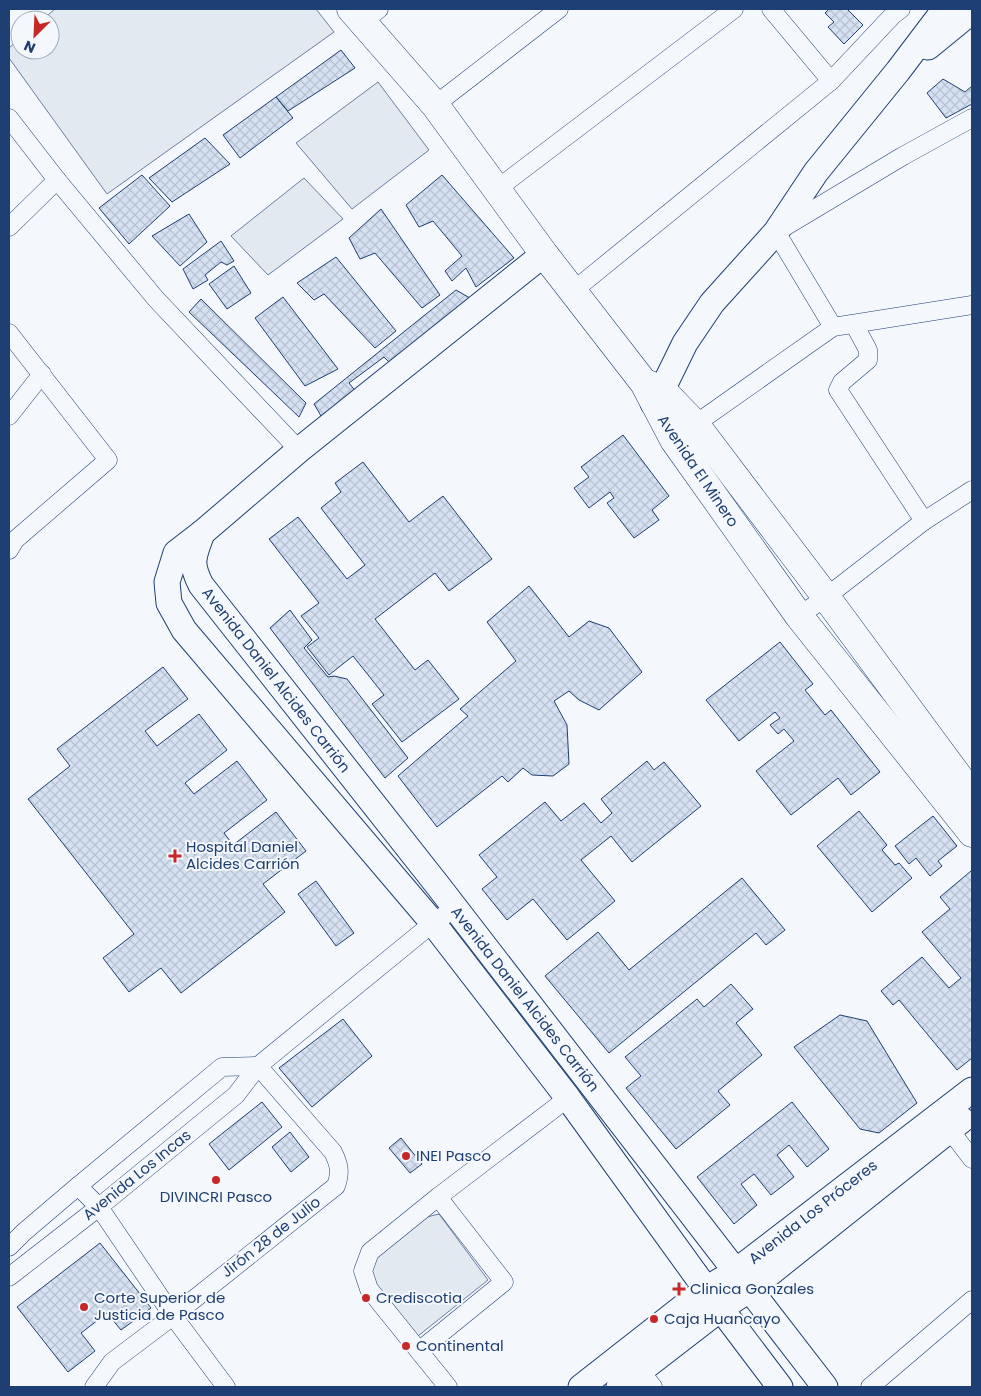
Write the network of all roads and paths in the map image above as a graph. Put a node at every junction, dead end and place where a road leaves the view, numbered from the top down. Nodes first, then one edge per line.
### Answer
1 (559, 9) edge
2 (734, 9) edge
3 (771, 9) edge
4 (945, 9) edge
5 (895, 11) edge
6 (972, 12) edge
7 (364, 13) edge
8 (898, 71) junction
9 (831, 81) junction
10 (435, 105) junction
11 (9, 118) edge
12 (972, 118) edge
13 (57, 180) junction
14 (497, 189) junction
15 (9, 228) edge
16 (776, 232) junction
17 (544, 254) junction
18 (573, 291) junction
19 (972, 305) edge
20 (854, 324) junction
21 (833, 327) junction
22 (9, 333) edge
23 (42, 374) junction
24 (653, 392) junction
25 (9, 416) edge
26 (684, 432) junction
27 (299, 450) junction
28 (972, 490) edge
29 (924, 521) junction
30 (202, 533) junction
31 (9, 550) edge
32 (826, 597) junction
33 (799, 616) junction
34 (963, 788) edge
35 (972, 833) edge
36 (455, 908) junction
37 (433, 923) junction
38 (516, 987) junction
39 (495, 1003) junction
40 (258, 1066) junction
41 (972, 1090) edge
42 (568, 1098) junction
43 (972, 1112) edge
44 (949, 1129) junction
45 (972, 1159) edge
46 (650, 1160) junction
47 (626, 1177) junction
48 (78, 1186) junction
49 (438, 1197) junction
50 (99, 1207) junction
51 (9, 1247) edge
52 (9, 1277) edge
53 (743, 1280) junction
54 (713, 1299) junction
55 (972, 1300) edge
56 (173, 1316) junction
57 (419, 1351) junction
58 (646, 1379) edge
59 (94, 1387) edge
60 (226, 1387) edge
61 (448, 1387) edge
62 (582, 1387) edge
63 (619, 1387) edge
64 (780, 1387) edge
65 (825, 1387) edge
66 (870, 1387) edge

1 - 10 street
2 - 14 street
3 - 9 street
4 - 8 street
5 - 9 street
6 - 8 street
7 - 10 main road, Avenida El Minero
8 - 16 street
9 - 18 street
10 - 14 main road, Avenida El Minero
11 - 13 street
12 - 16 street
13 - 15 street
13 - 27 street
14 - 17 main road, Avenida El Minero
16 - 21 street
16 - 24 street
17 - 18 main road, Avenida El Minero
17 - 27 street
18 - 24 main road, Avenida El Minero
19 - 20 street
20 - 21 street
20 - 29 street
21 - 26 street
22 - 23 street
23 - 25 street
23 - 31 street
24 - 26 main road, Avenida El Minero
26 - 32 main road, Avenida El Minero
26 - 33 main road, Avenida El Minero
27 - 30 street
28 - 29 street
29 - 32 street
30 - 36 street, Avenida Daniel Alcides Carrión
30 - 37 street, Avenida Daniel Alcides Carrión
32 - 33 street
32 - 34 main road, Avenida El Minero
33 - 34 main road, Avenida El Minero
34 - 35 main road, Avenida El Minero
36 - 37 street, Avenida Los Incas
36 - 38 street, Avenida Daniel Alcides Carrión
37 - 39 street, Avenida Daniel Alcides Carrión
37 - 40 street, Avenida Los Incas
38 - 39 street
38 - 46 street, Avenida Daniel Alcides Carrión
39 - 42 street, Avenida Daniel Alcides Carrión
40 - 48 street, Avenida Los Incas
40 - 50 street, Avenida Los Incas
40 - 56 street, Jirón 28 de Julio
41 - 53 street, Avenida Los Próceres
42 - 47 street, Avenida Daniel Alcides Carrión
42 - 49 street
43 - 44 street, Avenida Los Próceres
44 - 45 street
44 - 53 street, Avenida Los Próceres
46 - 47 street
46 - 53 street, Avenida Daniel Alcides Carrión
47 - 54 street, Avenida Daniel Alcides Carrión
48 - 50 street
48 - 51 street, Avenida Los Incas
49 - 57 street
49 - 57 street
50 - 52 street, Avenida Los Incas
50 - 56 street
53 - 54 street, Avenida Los Próceres
53 - 65 street, Avenida Daniel Alcides Carrión
54 - 58 street, Avenida Los Próceres
54 - 62 street, Avenida Los Próceres
54 - 64 street, Avenida Daniel Alcides Carrión
55 - 66 street
56 - 59 street, Jirón 28 de Julio
56 - 60 street
57 - 61 street
58 - 63 street, Avenida Los Próceres

